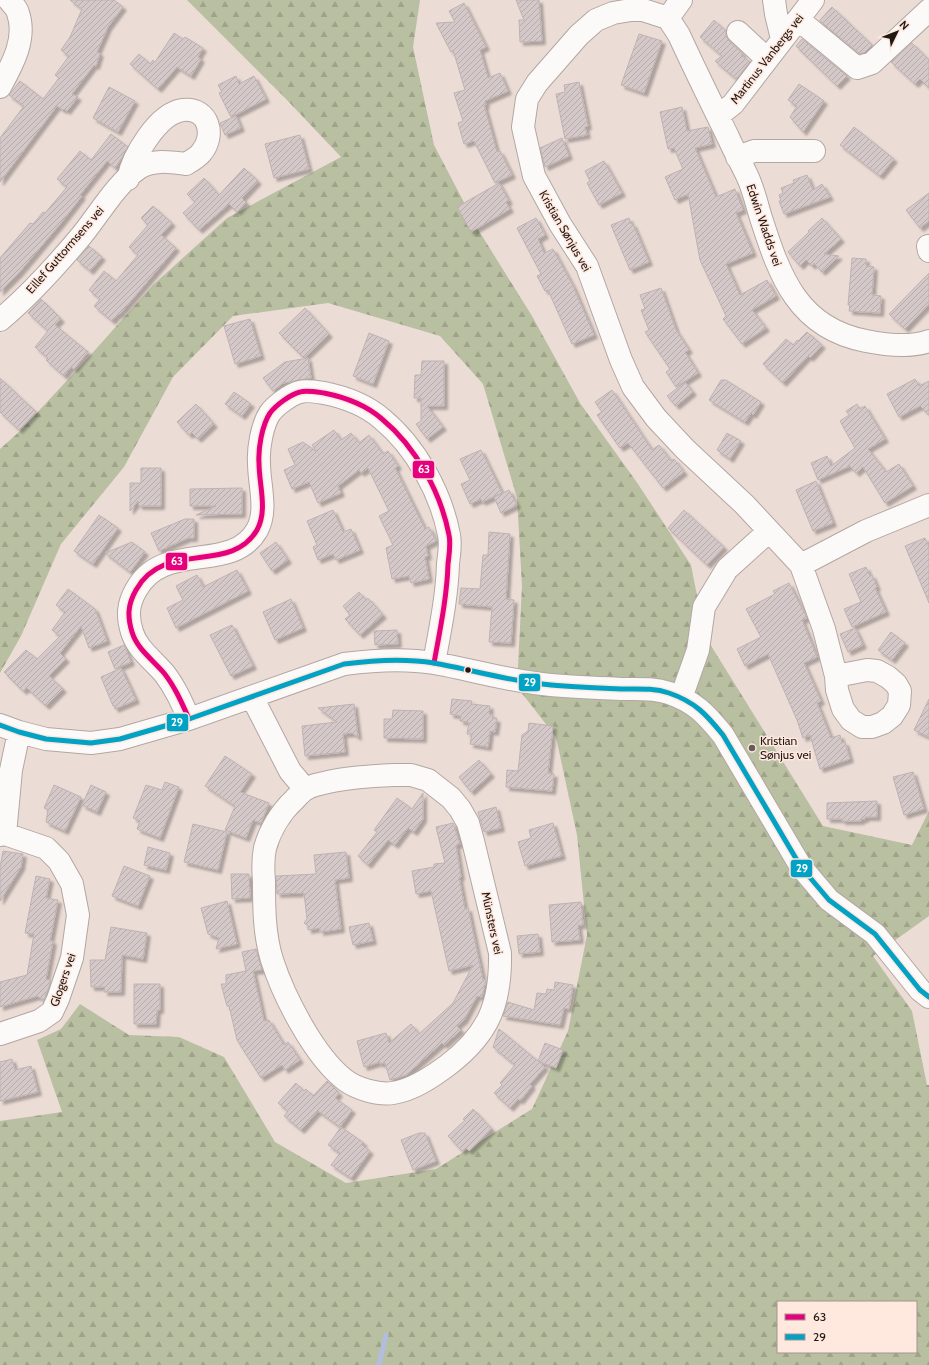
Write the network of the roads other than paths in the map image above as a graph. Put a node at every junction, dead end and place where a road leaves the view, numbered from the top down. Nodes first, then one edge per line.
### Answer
1 (9, 0) edge
2 (681, 0) edge
3 (774, 0) edge
4 (813, 0) edge
5 (923, 0) edge
6 (613, 7) edge
7 (929, 8) edge
8 (668, 18) junction
9 (799, 20) junction
10 (738, 32) dead end
11 (782, 39) junction
12 (767, 59) junction
13 (0, 87) edge
14 (718, 116) junction
15 (814, 151) dead end
16 (737, 157) junction
17 (128, 179) dead end
18 (0, 320) edge
19 (929, 341) edge
20 (929, 505) edge
21 (768, 532) junction
22 (801, 565) junction
23 (434, 663) junction
24 (836, 676) dead end
25 (252, 697) junction
26 (681, 698) junction
27 (189, 719) junction
28 (10, 728) edge
29 (306, 789) junction
30 (2, 834) edge
31 (929, 997) edge
32 (0, 1034) edge

1 - 13 street
2 - 8 street
3 - 11 street
4 - 9 street, Martinus Vanbergs vei
5 - 7 street
6 - 8 street, Kristian Sønjus vei
6 - 21 street, Kristian Sønjus vei
7 - 9 street
8 - 14 street, Edwin Wadds vei
9 - 11 street, Martinus Vanbergs vei
10 - 12 street
11 - 12 street, Martinus Vanbergs vei
12 - 14 street, Martinus Vanbergs vei
14 - 16 street, Edwin Wadds vei
15 - 16 street
16 - 19 street, Edwin Wadds vei
17 - 18 street, Eillef Guttormsens vei
20 - 22 street
21 - 22 street, Kristian Sønjus vei
21 - 26 street
22 - 24 street, Kristian Sønjus vei
23 - 25 street
23 - 26 street
23 - 27 street
25 - 27 street
25 - 29 street
26 - 31 street
27 - 28 street
28 - 30 street, Glogers vei
29 - 29 street, Münsters vei
30 - 32 street, Glogers vei

